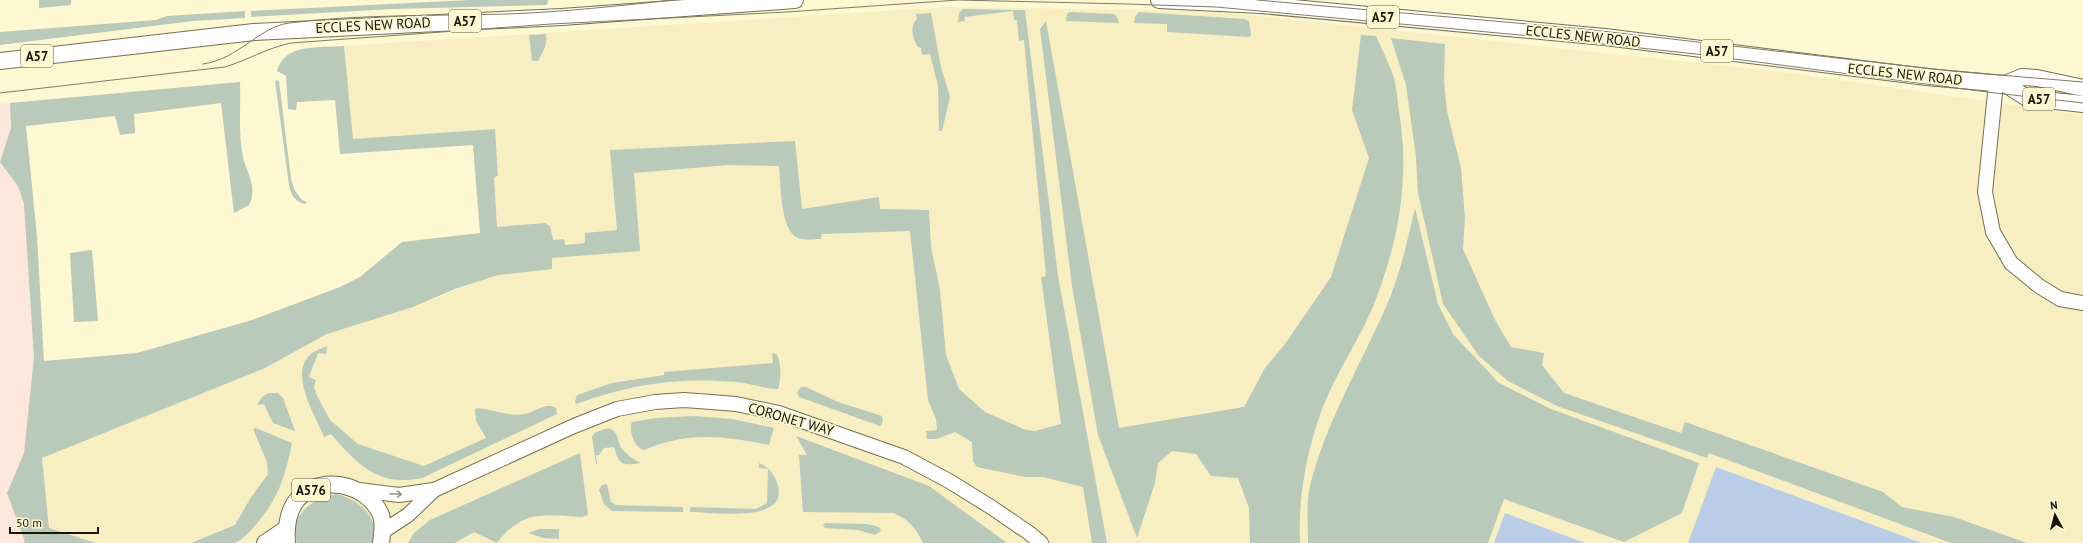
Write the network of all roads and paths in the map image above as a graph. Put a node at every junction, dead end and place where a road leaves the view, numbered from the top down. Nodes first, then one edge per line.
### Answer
1 (795, 0) edge
2 (1160, 0) edge
3 (0, 61) edge
4 (2030, 77) junction
5 (2083, 82) edge
6 (2001, 83) junction
7 (2083, 88) edge
8 (2083, 104) edge
9 (2083, 303) edge
10 (359, 490) junction
11 (434, 490) junction
12 (286, 536) edge
13 (382, 538) edge
14 (266, 543) edge
15 (1041, 543) edge

1 - 3 main road, ECCLES NEW ROAD / A57
2 - 6 main road, ECCLES NEW ROAD / A57
4 - 5 main road
4 - 6 main road, ECCLES NEW ROAD / A57
4 - 7 main road
6 - 8 main road, ECCLES NEW ROAD / A57
6 - 9 street
10 -> 11 street
10 - 12 main road, A576
10 - 13 main road, A576
11 - 13 street
11 - 15 street, CORONET WAY
12 - 14 main road, A576

